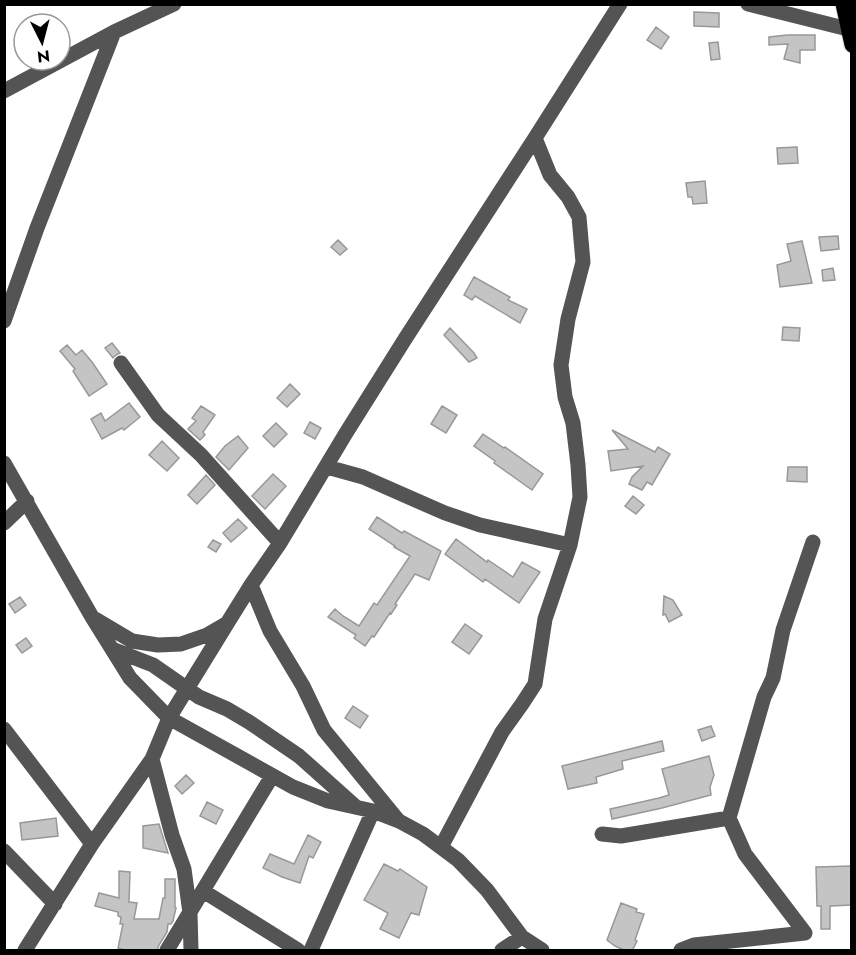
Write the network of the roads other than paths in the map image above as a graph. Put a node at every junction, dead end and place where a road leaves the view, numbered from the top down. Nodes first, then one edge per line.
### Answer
1 (174, 4) edge
2 (620, 4) edge
3 (748, 4) edge
4 (843, 4) edge
5 (848, 29) junction
6 (114, 32) junction
7 (852, 45) edge
8 (4, 91) edge
9 (535, 138) junction
10 (4, 321) edge
11 (121, 363) dead end
12 (4, 463) edge
13 (327, 467) junction
14 (27, 501) junction
15 (4, 523) edge
16 (813, 542) dead end
17 (280, 543) junction
18 (570, 546) junction
19 (251, 585) junction
20 (92, 617) junction
21 (228, 622) junction
22 (112, 649) junction
23 (187, 689) junction
24 (169, 718) junction
25 (4, 729) edge
26 (152, 759) junction
27 (272, 776) junction
28 (354, 807) junction
29 (373, 811) junction
30 (729, 818) junction
31 (399, 821) junction
32 (602, 834) dead end
33 (92, 844) junction
34 (441, 847) junction
35 (4, 851) edge
36 (203, 891) junction
37 (55, 904) junction
38 (190, 913) junction
39 (522, 938) junction
40 (25, 951) edge
41 (167, 951) edge
42 (191, 951) edge
43 (298, 951) edge
44 (311, 951) edge
45 (502, 951) edge
46 (542, 951) edge
47 (681, 951) edge

1 - 6 street
2 - 9 street
3 - 5 street
4 - 5 main road
5 - 7 main road
6 - 8 street
6 - 10 street
9 - 13 street
9 - 18 street
11 - 17 street
12 - 14 street
13 - 17 street
13 - 18 street
14 - 15 street
14 - 20 street
16 - 30 street
17 - 19 street
18 - 34 street
19 - 21 street
19 - 31 street
20 - 21 street
20 - 22 street
21 - 23 street
22 - 23 street
22 - 24 street
23 - 24 street
23 - 28 street
24 - 26 street
24 - 27 street
25 - 33 street
26 - 33 street
26 - 38 street
27 - 28 street
27 - 36 street
28 - 29 street
29 - 31 street
29 - 44 street
30 - 32 street
30 - 47 street
31 - 34 street
33 - 37 street
34 - 39 street
35 - 37 street
36 - 38 street
36 - 43 street
37 - 40 street
38 - 41 street
38 - 42 street
39 - 45 street
39 - 46 street

